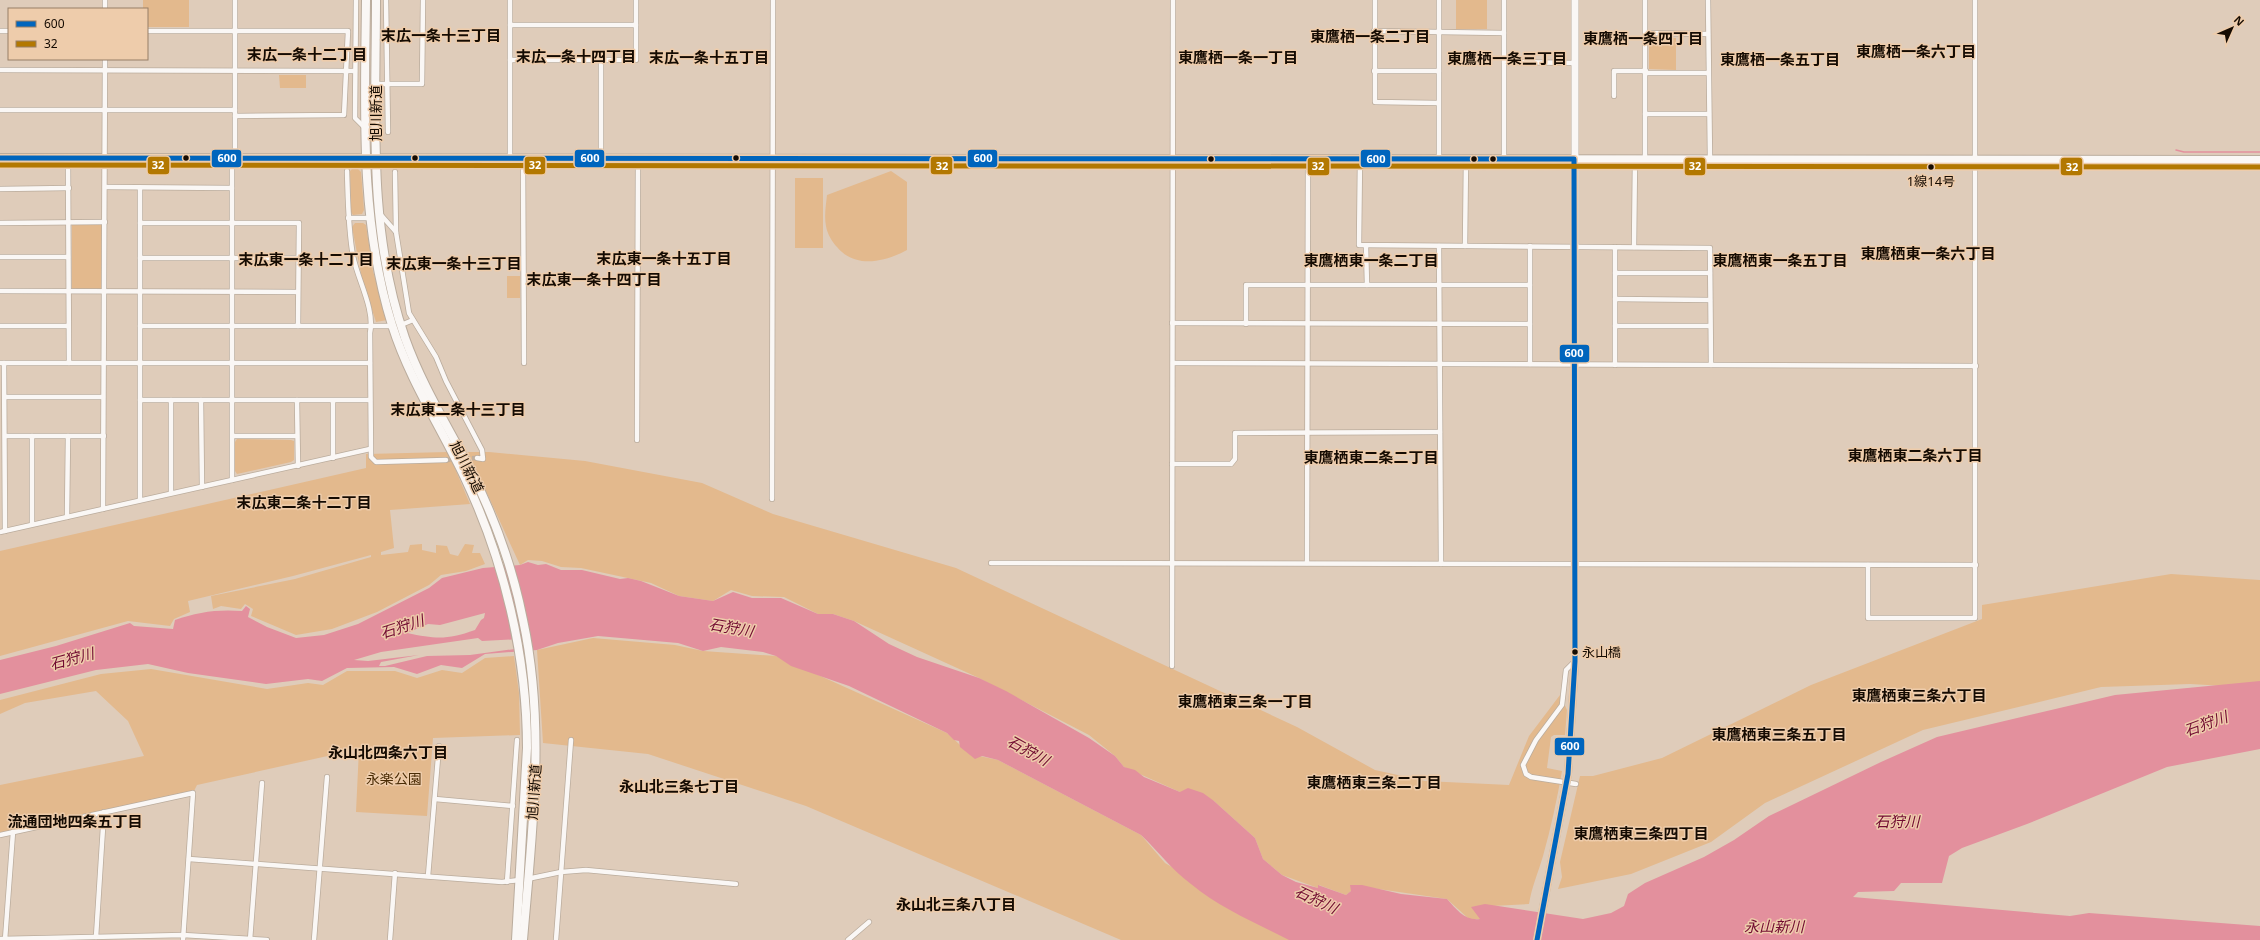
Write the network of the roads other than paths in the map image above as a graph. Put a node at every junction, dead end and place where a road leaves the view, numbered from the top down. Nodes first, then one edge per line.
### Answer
1 (235, 0) edge
2 (356, 0) edge
3 (366, 0) edge
4 (376, 0) edge
5 (386, 0) edge
6 (423, 0) edge
7 (510, 0) edge
8 (636, 0) edge
9 (772, 0) edge
10 (1173, 0) edge
11 (1374, 0) edge
12 (1438, 0) edge
13 (1504, 0) edge
14 (1575, 0) edge
15 (1645, 0) edge
16 (1708, 0) edge
17 (1975, 0) edge
18 (510, 25) junction
19 (636, 25) junction
20 (148, 31) edge
21 (235, 31) junction
22 (1374, 31) junction
23 (1438, 32) junction
24 (1504, 33) junction
25 (1646, 33) junction
26 (1708, 34) junction
27 (105, 60) edge
28 (510, 60) junction
29 (601, 60) junction
30 (1504, 62) junction
31 (1575, 62) junction
32 (0, 70) edge
33 (104, 70) junction
34 (235, 70) junction
35 (346, 70) junction
36 (355, 71) junction
37 (1374, 71) junction
38 (1439, 71) junction
39 (1646, 72) junction
40 (1708, 73) junction
41 (376, 84) junction
42 (387, 84) junction
43 (1614, 96) dead end
44 (1438, 103) junction
45 (0, 110) edge
46 (104, 110) junction
47 (235, 110) junction
48 (1645, 114) junction
49 (1709, 114) junction
50 (235, 116) junction
51 (365, 128) junction
52 (388, 132) dead end
53 (0, 158) edge
54 (68, 158) junction
55 (105, 158) junction
56 (234, 158) junction
57 (366, 158) junction
58 (376, 158) junction
59 (510, 158) junction
60 (523, 158) junction
61 (601, 158) junction
62 (638, 158) junction
63 (772, 158) junction
64 (1173, 158) junction
65 (1308, 158) junction
66 (1360, 158) junction
67 (1439, 158) junction
68 (1466, 158) junction
69 (1504, 158) junction
70 (1574, 159) junction
71 (1635, 159) junction
72 (1645, 159) junction
73 (1710, 159) junction
74 (1975, 159) junction
75 (2260, 160) edge
76 (347, 171) dead end
77 (396, 172) dead end
78 (105, 187) junction
79 (69, 188) junction
80 (140, 188) junction
81 (232, 188) junction
82 (0, 189) edge
83 (378, 212) junction
84 (348, 218) junction
85 (370, 218) junction
86 (105, 222) junction
87 (0, 223) edge
88 (69, 223) junction
89 (140, 223) junction
90 (232, 223) junction
91 (396, 232) junction
92 (1366, 246) junction
93 (1439, 246) junction
94 (1465, 246) junction
95 (1530, 246) junction
96 (1574, 246) junction
97 (1615, 247) junction
98 (1634, 248) junction
99 (0, 257) edge
100 (68, 257) junction
101 (232, 257) junction
102 (140, 258) junction
103 (297, 258) junction
104 (1615, 273) junction
105 (1710, 273) junction
106 (1307, 285) junction
107 (1367, 285) junction
108 (1439, 285) junction
109 (1530, 285) junction
110 (0, 291) edge
111 (105, 291) junction
112 (69, 292) junction
113 (140, 292) junction
114 (231, 292) junction
115 (297, 292) junction
116 (1615, 299) junction
117 (1710, 300) junction
118 (413, 320) junction
119 (1172, 323) junction
120 (1438, 323) junction
121 (1246, 324) junction
122 (1307, 324) junction
123 (1530, 324) junction
124 (0, 326) edge
125 (68, 326) junction
126 (140, 326) junction
127 (298, 326) junction
128 (397, 326) junction
129 (1615, 326) junction
130 (1710, 326) junction
131 (232, 327) junction
132 (371, 327) junction
133 (1173, 362) junction
134 (2, 363) edge
135 (69, 363) junction
136 (104, 363) junction
137 (140, 363) junction
138 (232, 363) junction
139 (370, 363) junction
140 (524, 363) dead end
141 (1307, 364) junction
142 (1438, 364) junction
143 (1530, 364) junction
144 (1574, 365) junction
145 (1615, 365) junction
146 (1711, 365) junction
147 (1976, 366) junction
148 (5, 397) junction
149 (103, 397) junction
150 (140, 400) junction
151 (171, 400) junction
152 (201, 400) junction
153 (232, 400) junction
154 (297, 400) junction
155 (370, 400) junction
156 (333, 401) junction
157 (3, 422) edge
158 (1307, 432) junction
159 (1440, 432) junction
160 (5, 436) junction
161 (32, 436) junction
162 (68, 436) junction
163 (104, 436) junction
164 (233, 436) junction
165 (297, 436) junction
166 (637, 440) dead end
167 (370, 449) junction
168 (333, 458) junction
169 (477, 458) dead end
170 (446, 460) tunnel mouth
171 (1172, 464) junction
172 (298, 466) junction
173 (232, 480) junction
174 (202, 487) junction
175 (171, 493) junction
176 (772, 499) dead end
177 (140, 500) junction
178 (103, 509) junction
179 (67, 517) junction
180 (32, 524) junction
181 (2, 531) edge
182 (991, 563) dead end
183 (1172, 563) junction
184 (1307, 563) junction
185 (1441, 564) junction
186 (1575, 564) junction
187 (1868, 565) junction
188 (1976, 565) junction
189 (1575, 661) junction
190 (1172, 666) dead end
191 (517, 740) dead end
192 (571, 740) dead end
193 (439, 746) dead end
194 (327, 777) dead end
195 (262, 783) dead end
196 (1576, 784) dead end
197 (435, 799) junction
198 (513, 806) junction
199 (104, 812) junction
200 (13, 832) junction
201 (0, 835) edge
202 (189, 859) junction
203 (255, 863) junction
204 (319, 868) junction
205 (561, 872) junction
206 (395, 873) junction
207 (428, 876) junction
208 (524, 879) junction
209 (507, 882) junction
210 (736, 884) dead end
211 (869, 922) dead end
212 (96, 937) junction
213 (183, 937) edge
214 (4, 939) edge
215 (250, 939) edge
216 (267, 940) edge
217 (314, 940) edge
218 (390, 940) edge
219 (516, 940) edge
220 (523, 940) edge
221 (556, 940) edge
222 (848, 940) edge
223 (1537, 940) edge

1 - 21 street
2 - 36 street
3 - 51 highway, 旭川新道
4 - 41 highway, 旭川新道
5 - 42 street
6 - 42 street
7 - 18 street
8 - 19 street
9 - 63 street
10 - 64 street
11 - 22 street
12 - 23 street
13 - 24 street
14 - 31 main road
15 - 25 street
16 - 26 street
17 - 74 street
18 - 19 street
18 - 28 street
19 - 29 street
20 - 21 street
21 - 34 street
21 - 35 street
22 - 23 street
22 - 37 street
23 - 24 street
23 - 38 street
24 - 30 street
25 - 26 street
25 - 39 street
26 - 40 street
27 - 33 street
28 - 29 street
28 - 59 street
29 - 61 street
30 - 31 street
30 - 69 street
31 - 70 main road
32 - 33 street
33 - 34 street
33 - 46 street
34 - 35 street
34 - 47 street
35 - 36 street
35 - 50 street
36 - 51 street
37 - 38 street
37 - 44 street
38 - 44 street
39 - 40 street
39 - 43 street
39 - 48 street
40 - 49 street
41 - 42 street
41 - 58 highway, 旭川新道
42 - 52 street
44 - 67 street
45 - 46 street
46 - 47 street
46 - 55 street
47 - 50 street
48 - 49 street
48 - 72 street
49 - 73 street
50 - 56 street
51 - 57 highway, 旭川新道
53 - 54 highway
54 - 55 highway
54 - 79 street
55 - 56 highway
55 - 78 street
56 - 57 highway
56 - 81 street
57 - 58 highway
57 - 85 highway, 旭川新道
58 - 59 highway
58 - 83 highway, 旭川新道
59 - 60 highway
60 - 61 highway
60 - 140 street
61 - 62 highway
62 - 63 highway
62 - 166 street
63 - 64 highway
63 - 176 street
64 - 65 highway
64 - 119 street
65 - 66 highway
65 - 106 street
66 - 67 highway
66 - 92 street
67 - 68 highway
68 - 69 highway
68 - 94 street
69 - 70 highway
70 - 71 highway
70 - 96 main road
71 - 72 highway
71 - 98 street
72 - 73 highway
73 - 74 highway
74 - 75 highway
74 - 147 street
76 - 84 street
77 - 91 street
78 - 80 street
78 - 86 street
79 - 82 street
79 - 88 street
80 - 81 street
80 - 89 street
81 - 90 street
83 - 91 street
83 - 128 highway, 旭川新道
84 - 85 street
84 - 132 street
85 - 128 highway, 旭川新道
86 - 88 street
86 - 111 street
87 - 88 street
88 - 100 street
89 - 90 street
89 - 102 street
90 - 101 street
90 - 103 street
91 - 118 street
92 - 93 street
92 - 107 street
93 - 94 street
93 - 108 street
94 - 95 street
95 - 96 street
95 - 109 street
96 - 97 street
96 - 144 main road
97 - 98 street
97 - 104 street
98 - 105 street
99 - 100 street
100 - 112 street
101 - 102 street
101 - 103 street
101 - 114 street
102 - 113 street
103 - 115 street
104 - 105 street
104 - 116 street
105 - 117 street
106 - 107 street
106 - 121 street
106 - 122 street
107 - 108 street
108 - 109 street
108 - 120 street
109 - 123 street
110 - 112 street
111 - 112 street
111 - 113 street
111 - 136 street
112 - 125 street
113 - 114 street
113 - 126 street
114 - 115 street
114 - 131 street
115 - 127 street
116 - 117 street
116 - 129 street
117 - 130 street
118 - 128 street
118 - 169 street
119 - 121 street
119 - 133 street
120 - 122 street
120 - 123 street
120 - 142 street
121 - 122 street
122 - 141 street
123 - 143 street
124 - 125 street
125 - 135 street
126 - 131 street
126 - 137 street
127 - 131 street
127 - 132 street
128 - 132 street
128 - 208 highway, 旭川新道
128 - 208 highway, 旭川新道
129 - 130 street
129 - 145 street
130 - 146 street
131 - 138 street
132 - 139 street
133 - 141 street
133 - 171 street
134 - 135 street
134 - 148 street
135 - 136 street
136 - 137 street
136 - 149 street
137 - 138 street
137 - 150 street
138 - 139 street
138 - 153 street
139 - 155 street
141 - 142 street
141 - 158 street
142 - 143 street
142 - 159 street
143 - 144 street
144 - 145 street
144 - 186 main road
145 - 146 street
146 - 147 street
147 - 188 street
148 - 149 street
148 - 157 street
149 - 163 street
150 - 151 street
150 - 177 street
151 - 152 street
151 - 175 street
152 - 153 street
152 - 174 street
153 - 154 street
153 - 164 street
154 - 156 street
154 - 165 street
155 - 156 street
155 - 167 street
156 - 168 street
157 - 160 street
158 - 159 street
158 - 171 street
158 - 184 street
159 - 185 street
160 - 161 street
160 - 181 street
161 - 162 street
161 - 180 street
162 - 163 street
162 - 179 street
163 - 178 street
164 - 165 street
164 - 173 street
165 - 172 street
167 - 168 street
167 - 170 street
168 - 172 street
171 - 183 street
172 - 173 street
173 - 174 street
174 - 175 street
175 - 177 street
177 - 178 street
178 - 179 street
179 - 180 street
180 - 181 street
182 - 183 street
183 - 184 street
183 - 190 street
184 - 185 street
185 - 186 street
186 - 187 street
186 - 189 main road
187 - 188 street
187 - 188 street
189 - 196 street
189 - 223 main road, bridge
191 - 198 street
192 - 205 street
193 - 197 street
194 - 204 street
195 - 203 street
197 - 198 street
197 - 207 street
198 - 209 street
199 - 200 street
199 - 202 street
199 - 212 street
200 - 201 street
200 - 214 street
202 - 203 street
202 - 213 street
203 - 204 street
203 - 215 street
204 - 206 street
204 - 217 street
205 - 208 street
205 - 210 street
205 - 221 street
206 - 207 street
206 - 218 street
207 - 209 street
208 - 209 street
208 - 219 highway, 旭川新道
208 - 220 highway, 旭川新道
211 - 222 street
212 - 213 street
212 - 214 street
213 - 215 street
215 - 216 street

